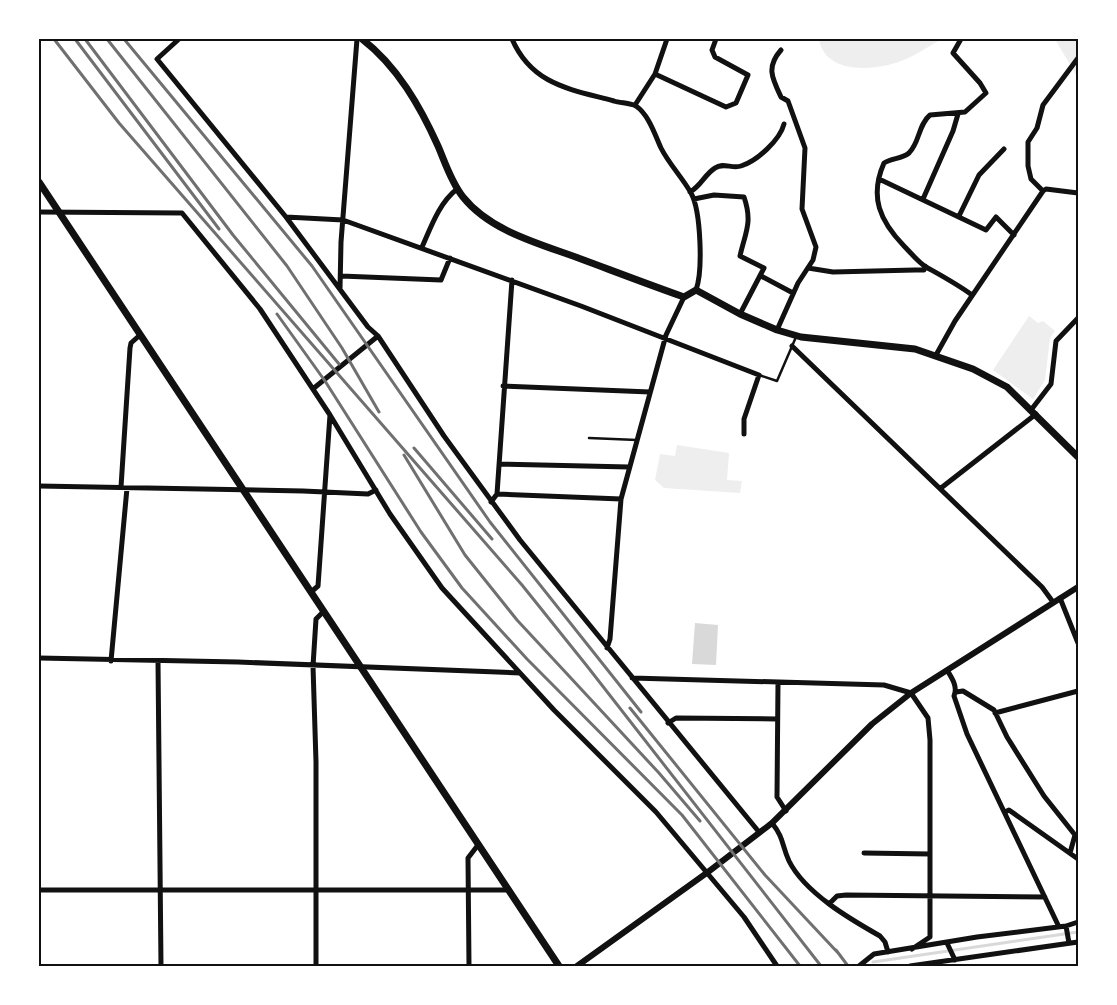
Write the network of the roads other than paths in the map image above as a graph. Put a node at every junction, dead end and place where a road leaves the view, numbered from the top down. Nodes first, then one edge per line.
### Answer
1 (179, 39) edge
2 (357, 39) edge
3 (362, 39) edge
4 (512, 39) edge
5 (667, 39) edge
6 (716, 39) edge
7 (960, 39) edge
8 (781, 50) dead end
9 (1078, 58) edge
10 (655, 74) junction
11 (635, 105) junction
12 (958, 114) junction
13 (784, 124) dead end
14 (1004, 149) dead end
15 (879, 179) junction
16 (39, 182) edge
17 (457, 188) junction
18 (1043, 191) junction
19 (690, 192) junction
20 (1078, 193) edge
21 (694, 199) junction
22 (923, 199) junction
23 (39, 212) edge
24 (59, 212) junction
25 (959, 216) junction
26 (286, 217) junction
27 (344, 220) junction
28 (1014, 235) junction
29 (422, 247) junction
30 (450, 258) junction
31 (925, 266) junction
32 (808, 268) junction
33 (341, 276) junction
34 (761, 276) junction
35 (512, 280) junction
36 (340, 290) junction
37 (696, 290) junction
38 (793, 293) junction
39 (972, 295) junction
40 (684, 297) junction
41 (740, 314) junction
42 (1078, 318) edge
43 (777, 330) junction
44 (140, 335) junction
45 (378, 336) junction
46 (796, 336) junction
47 (666, 340) junction
48 (792, 346) junction
49 (936, 355) junction
50 (759, 375) junction
51 (503, 386) junction
52 (314, 388) junction
53 (650, 392) junction
54 (1033, 412) junction
55 (330, 415) junction
56 (744, 434) dead end
57 (589, 438) dead end
58 (637, 440) junction
59 (1078, 457) edge
60 (499, 464) junction
61 (629, 468) junction
62 (39, 486) edge
63 (124, 488) junction
64 (941, 488) junction
65 (376, 490) junction
66 (244, 491) junction
67 (325, 492) junction
68 (497, 494) junction
69 (621, 499) junction
70 (491, 502) junction
71 (1078, 587) edge
72 (311, 592) junction
73 (1060, 598) junction
74 (1053, 602) junction
75 (323, 612) junction
76 (1078, 643) edge
77 (607, 648) junction
78 (39, 658) edge
79 (111, 661) junction
80 (158, 661) junction
81 (313, 666) junction
82 (361, 667) junction
83 (947, 670) junction
84 (520, 673) junction
85 (632, 678) junction
86 (778, 683) junction
87 (1078, 691) edge
88 (956, 692) junction
89 (911, 693) junction
90 (995, 713) junction
91 (777, 719) junction
92 (668, 723) junction
93 (786, 811) junction
94 (1004, 812) junction
95 (772, 823) junction
96 (759, 832) junction
97 (478, 844) junction
98 (864, 853) dead end
99 (930, 854) junction
100 (1070, 854) junction
101 (1078, 859) edge
102 (708, 872) junction
103 (39, 890) edge
104 (469, 890) junction
105 (509, 890) junction
106 (160, 891) junction
107 (316, 892) junction
108 (930, 896) junction
109 (1045, 897) junction
110 (829, 904) junction
111 (1078, 922) edge
112 (1060, 927) junction
113 (1067, 928) junction
114 (930, 937) junction
115 (1069, 941) junction
116 (1078, 942) edge
117 (940, 944) junction
118 (948, 945) junction
119 (912, 948) junction
120 (888, 952) junction
121 (952, 960) edge
122 (161, 966) edge
123 (316, 966) edge
124 (469, 966) edge
125 (559, 966) edge
126 (577, 966) edge
127 (777, 966) edge
128 (859, 966) edge
129 (910, 966) edge

1 - 26 street
2 - 27 street
3 - 17 main road
4 - 11 street
5 - 10 street
6 - 10 street
7 - 12 street
8 - 32 street
9 - 18 street
10 - 11 street
11 - 19 street
12 - 15 street
12 - 22 street
13 - 19 street
14 - 25 street
15 - 22 street
15 - 31 street
16 - 24 main road
17 - 29 street
17 - 40 main road
18 - 20 street
18 - 28 street
19 - 21 street
21 - 34 street
21 - 37 street
22 - 25 street
23 - 24 street
24 - 44 main road
24 - 52 street
25 - 28 street
26 - 27 street
26 - 36 street
27 - 29 street
27 - 33 street
28 - 39 street
29 - 30 street
30 - 33 street
30 - 35 street
31 - 32 street
31 - 39 street
32 - 38 street
33 - 36 street
34 - 38 street
34 - 41 street
35 - 47 street
35 - 51 street
36 - 45 street
37 - 40 main road
37 - 41 main road
38 - 43 street
39 - 49 street
40 - 47 street
41 - 43 main road
42 - 54 street
43 - 46 main road
44 - 63 street
44 - 66 main road
45 - 52 street
45 - 70 street
46 - 48 lane
46 - 49 main road
47 - 50 street
47 - 53 street
48 - 50 lane
48 - 64 street
49 - 54 main road
50 - 56 street
51 - 53 street
51 - 60 street
52 - 55 street
53 - 58 street
54 - 59 main road
54 - 64 street
55 - 65 street
55 - 67 street
57 - 58 lane
58 - 61 street
60 - 61 street
60 - 68 street
61 - 69 street
62 - 63 street
63 - 66 street
63 - 79 street
64 - 74 street
65 - 67 street
65 - 84 street
66 - 67 street
66 - 72 main road
67 - 72 street
68 - 69 street
68 - 70 street
69 - 77 street
70 - 77 street
71 - 73 street
72 - 75 main road
73 - 74 street
73 - 76 street
74 - 83 street
75 - 81 street
75 - 82 main road
77 - 85 street
78 - 79 street
79 - 80 street
80 - 81 street
80 - 106 street
81 - 82 street
81 - 107 street
82 - 84 street
82 - 97 main road
83 - 88 street
83 - 89 street
84 - 102 street
85 - 86 street
85 - 92 street
86 - 89 street
86 - 91 street
87 - 90 street
88 - 90 street
88 - 94 street
89 - 93 street
89 - 99 street
90 - 100 street
91 - 92 street
91 - 93 street
92 - 96 street
93 - 95 street
94 - 100 street
94 - 109 street
95 - 96 street
95 - 110 street
96 - 102 street
97 - 104 street
97 - 105 main road
98 - 99 street
99 - 108 street
100 - 101 street
102 - 126 street
102 - 127 street
103 - 106 street
104 - 105 street
104 - 107 street
104 - 124 street
105 - 125 main road
106 - 107 street
106 - 122 street
107 - 123 street
108 - 109 street
108 - 110 street
108 - 114 street
109 - 112 street
110 - 120 street
111 - 113 street
112 - 113 street
112 - 118 street
113 - 115 street
114 - 117 street
114 - 119 street
115 - 116 street
115 - 121 street
117 - 118 street
117 - 119 street
118 - 121 street
119 - 120 street
120 - 128 street
121 - 129 street

